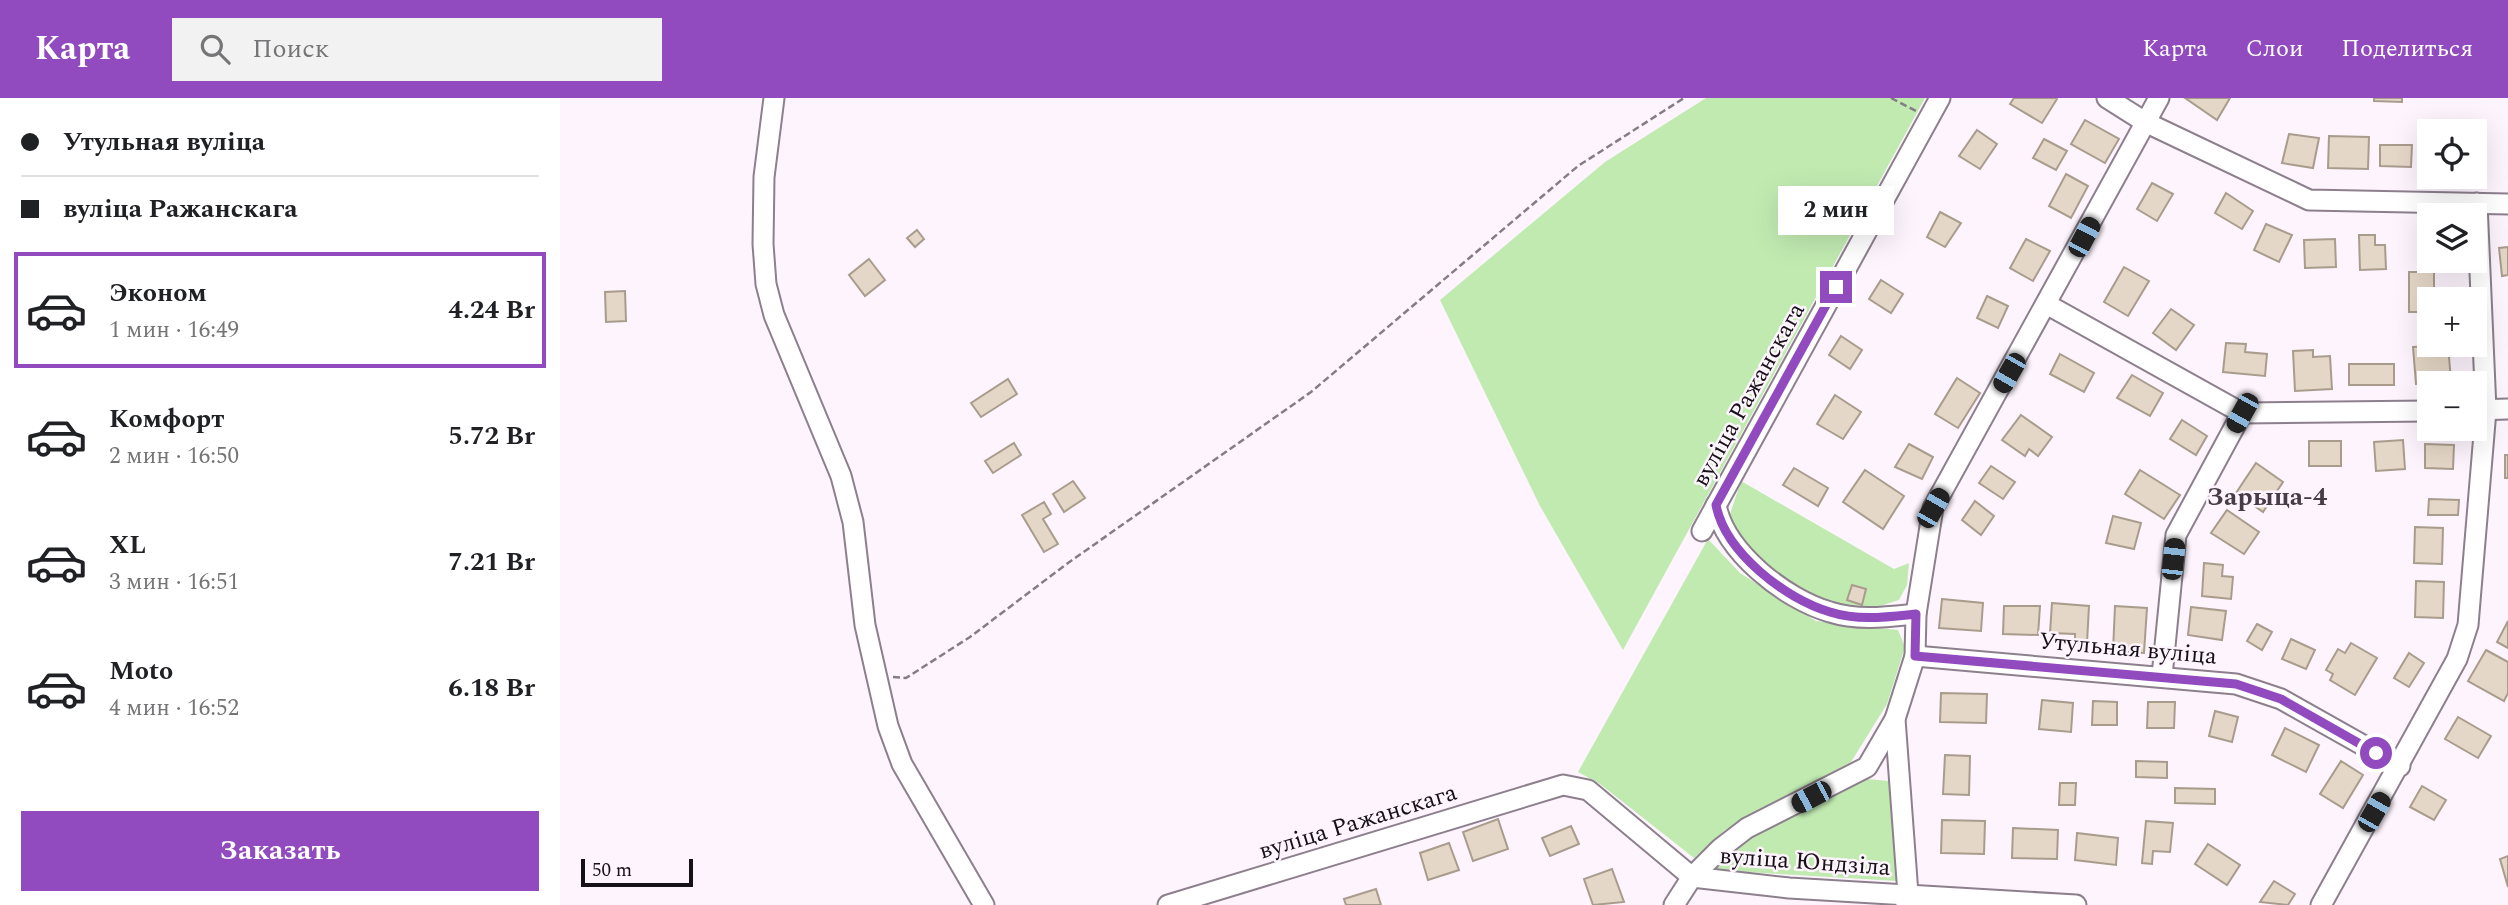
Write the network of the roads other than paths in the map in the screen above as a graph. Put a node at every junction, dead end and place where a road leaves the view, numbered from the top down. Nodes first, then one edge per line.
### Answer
1 (774, 98) edge
2 (1940, 98) edge
3 (2107, 98) edge
4 (2160, 98) edge
5 (2146, 122) junction
6 (2435, 203) edge
7 (2487, 204) edge
8 (2508, 204) edge
9 (2478, 273) edge
10 (2048, 306) junction
11 (2479, 371) edge
12 (2508, 409) edge
13 (2487, 410) edge
14 (2417, 411) edge
15 (2242, 413) junction
16 (2478, 441) edge
17 (1716, 505) junction
18 (1702, 531) dead end
19 (1916, 614) junction
20 (1915, 656) junction
21 (2162, 676) junction
22 (1895, 719) junction
23 (2400, 766) junction
24 (1563, 785) joint
25 (1692, 877) junction
26 (1907, 899) edge
27 (1204, 901) edge
28 (984, 905) edge
29 (1168, 905) edge
30 (1674, 905) edge
31 (2076, 905) edge
32 (2321, 905) edge

1 - 28 street
2 - 17 street, вуліца Ражанскага
3 - 5 street
4 - 5 street
5 - 6 street
5 - 10 street
7 - 8 street
9 - 11 street
10 - 15 street
10 - 19 street
12 - 13 street
14 - 15 street
15 - 21 street
16 - 23 street
17 - 18 street, вуліца Ражанскага
17 - 19 street
19 - 20 street
20 - 21 street, Утульная вуліца
20 - 22 street
21 - 23 street, Утульная вуліца
22 - 25 street
22 - 26 street
23 - 32 street
24 - 25 street, вуліца Юндзіла
24 - 27 street, вуліца Ражанскага
25 - 26 street, вуліца Юндзіла
25 - 30 street
26 - 31 street, вуліца Юндзіла
27 - 29 street, вуліца Ражанскага

